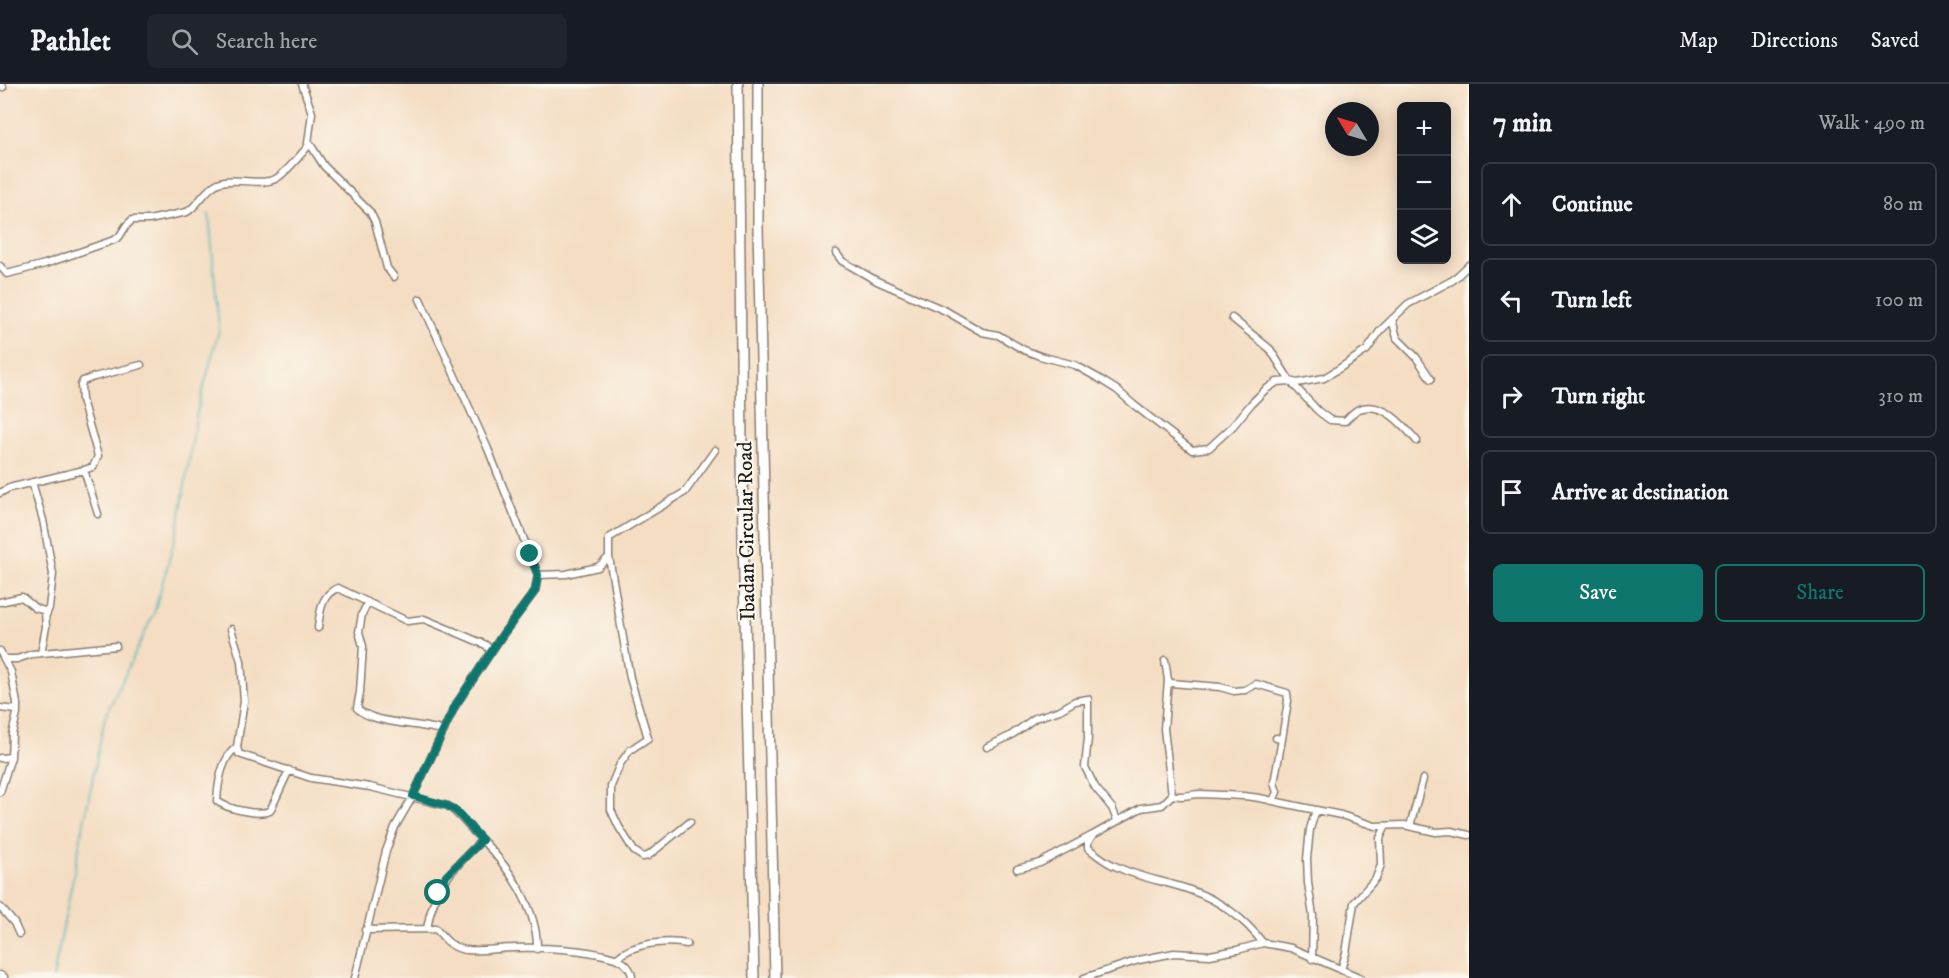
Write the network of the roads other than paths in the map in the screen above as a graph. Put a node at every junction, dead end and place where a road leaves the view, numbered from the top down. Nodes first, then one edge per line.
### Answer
1 (302, 84) edge
2 (738, 84) edge
3 (758, 84) edge
4 (310, 144) junction
5 (836, 253) dead end
6 (1469, 265) edge
7 (0, 266) edge
8 (394, 277) dead end
9 (420, 299) dead end
10 (1232, 318) dead end
11 (1392, 319) junction
12 (141, 364) dead end
13 (1431, 380) dead end
14 (1290, 381) junction
15 (1417, 441) dead end
16 (714, 450) dead end
17 (84, 470) junction
18 (32, 482) junction
19 (0, 493) edge
20 (99, 514) dead end
21 (609, 557) junction
22 (538, 575) junction
23 (0, 602) edge
24 (368, 602) junction
25 (46, 615) junction
26 (318, 628) dead end
27 (231, 629) dead end
28 (116, 646) dead end
29 (0, 651) edge
30 (491, 652) junction
31 (41, 653) junction
32 (4, 659) junction
33 (1165, 660) dead end
34 (1167, 680) junction
35 (0, 708) edge
36 (16, 710) junction
37 (444, 731) junction
38 (237, 747) junction
39 (987, 747) dead end
40 (0, 758) edge
41 (11, 758) junction
42 (289, 770) junction
43 (1423, 779) dead end
44 (0, 792) edge
45 (1172, 795) junction
46 (413, 796) junction
47 (1273, 801) junction
48 (1316, 810) junction
49 (1117, 820) junction
50 (690, 822) dead end
51 (1386, 826) junction
52 (1410, 826) junction
53 (1093, 835) junction
54 (1469, 835) edge
55 (482, 840) junction
56 (1017, 869) dead end
57 (0, 908) edge
58 (427, 929) junction
59 (365, 930) junction
60 (19, 934) dead end
61 (1263, 943) junction
62 (687, 944) dead end
63 (537, 949) junction
64 (617, 958) junction
65 (1312, 959) junction
66 (1341, 970) junction
67 (1353, 976) edge
68 (355, 978) edge
69 (632, 978) edge
70 (754, 978) edge
71 (775, 978) edge
72 (1084, 978) edge
73 (1361, 978) edge

1 - 4 street
2 - 70 highway, Ibadan Circular Road
3 - 71 highway, Ibadan Circular Road
4 - 7 street
4 - 8 street
5 - 14 street
6 - 11 street
9 - 22 street
10 - 14 street
11 - 13 street
11 - 14 street
12 - 17 street
14 - 15 street
16 - 21 street
17 - 18 street
17 - 20 street
18 - 19 street
18 - 25 street
21 - 22 street
21 - 50 street
22 - 30 street
23 - 25 street
24 - 26 street
24 - 30 street
24 - 37 street
25 - 31 street
27 - 38 street
28 - 31 street
29 - 32 street
30 - 37 street
31 - 32 street
32 - 36 street
33 - 34 street
34 - 45 street
34 - 47 street
35 - 36 street
36 - 41 street
37 - 46 street
38 - 42 street
38 - 42 street
39 - 49 street
40 - 41 street
41 - 44 street
42 - 46 street
43 - 52 street
45 - 47 street
45 - 49 street
46 - 55 street
46 - 59 street
47 - 48 street
48 - 51 street
48 - 65 street
49 - 53 street
51 - 52 street
51 - 66 street
52 - 54 street
53 - 56 street
53 - 61 street
55 - 58 street
55 - 63 street
57 - 60 street
58 - 59 street
58 - 63 street
59 - 68 street
61 - 65 street
61 - 72 street
62 - 64 street
63 - 64 street
64 - 69 street
65 - 66 street
66 - 67 street
67 - 73 street

